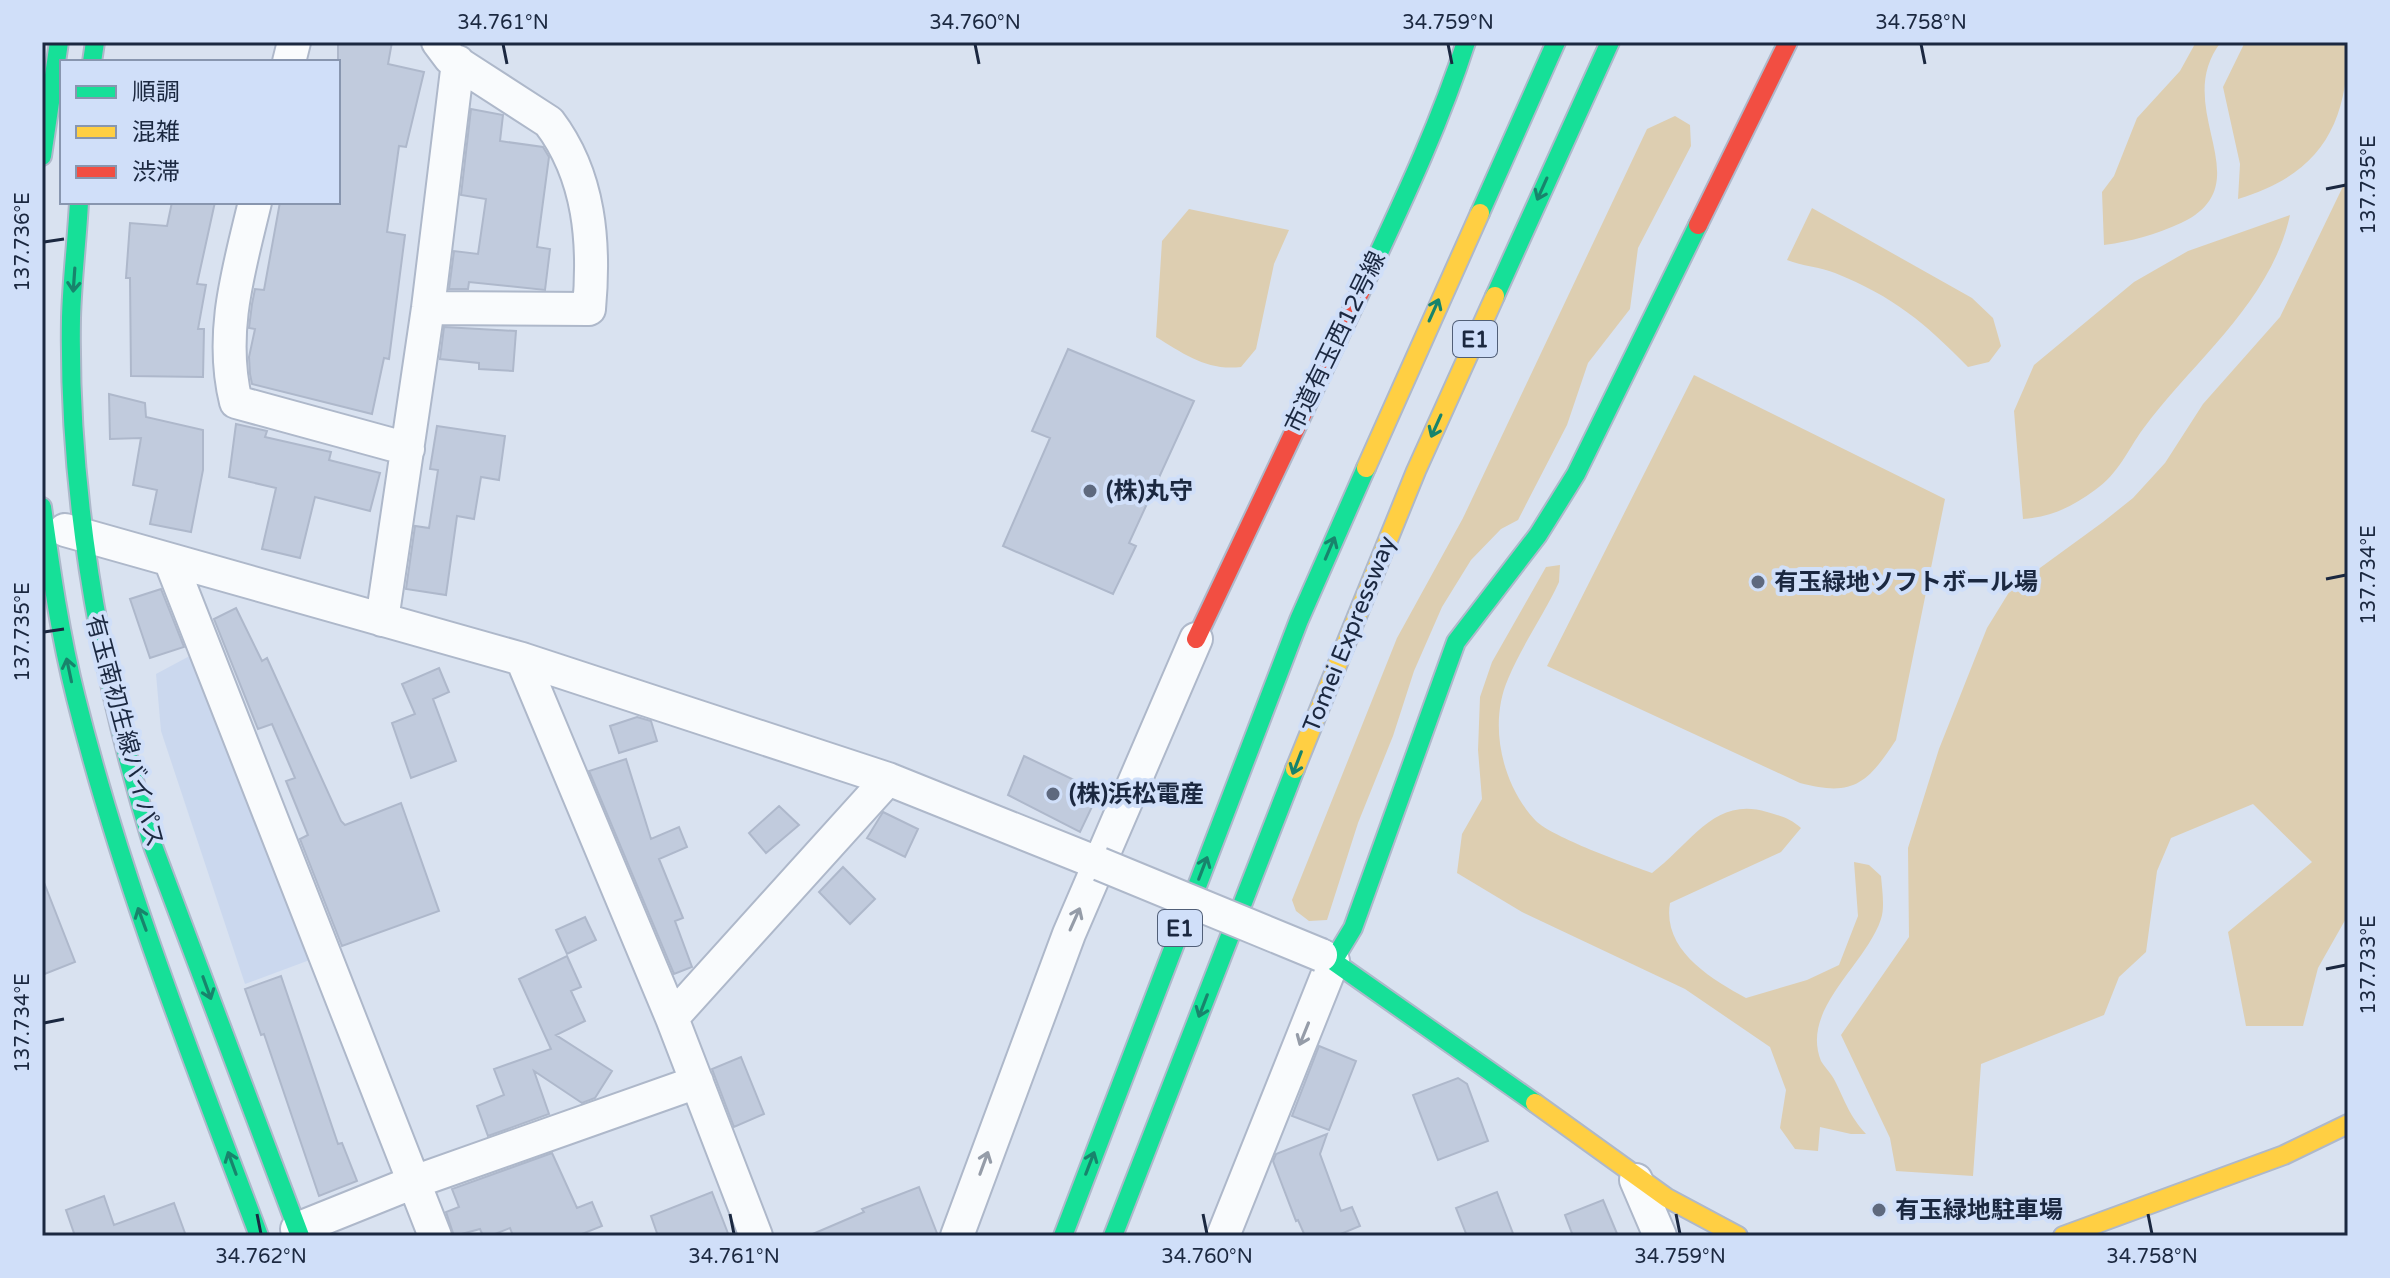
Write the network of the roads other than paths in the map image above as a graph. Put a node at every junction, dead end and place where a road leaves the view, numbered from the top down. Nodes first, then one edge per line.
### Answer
1 (59, 42) edge
2 (1466, 42) edge
3 (1549, 42) edge
4 (1556, 42) edge
5 (1610, 42) edge
6 (1626, 42) edge
7 (1788, 42) edge
8 (448, 52) edge
9 (1513, 135) junction
10 (42, 156) edge
11 (1557, 156) junction
12 (79, 204) edge
13 (255, 204) edge
14 (428, 308) junction
15 (408, 449) junction
16 (43, 518) edge
17 (83, 536) junction
18 (170, 560) junction
19 (382, 620) junction
20 (1196, 639) joint
21 (522, 659) junction
22 (888, 779) junction
23 (1100, 864) junction
24 (1327, 958) junction
25 (672, 1018) junction
26 (697, 1082) junction
27 (2348, 1124) edge
28 (1636, 1180) junction
29 (414, 1182) junction
30 (298, 1232) edge
31 (259, 1236) edge
32 (435, 1236) edge
33 (756, 1236) edge
34 (957, 1236) edge
35 (1063, 1236) edge
36 (1113, 1236) edge
37 (1223, 1236) edge
38 (1660, 1236) edge
39 (1738, 1236) edge
40 (2063, 1236) edge

1 - 10 main road
2 - 20 main road, 市道有玉西12号線
3 - 9 main road
4 - 9 main road, Tomei Expressway / E1
5 - 11 main road, Tomei Expressway / E1
6 - 11 main road
7 - 24 main road
8 - 14 street
8 - 14 street
35 -> 9 main road, Tomei Expressway / E1
11 -> 36 main road, Tomei Expressway / E1
12 -> 17 main road, 有玉南初生線バイパス
13 - 15 street
14 - 15 street
15 - 19 street
16 - 17 street
31 -> 16 main road, 有玉南初生線バイパス
17 - 18 street
17 -> 30 main road, 有玉南初生線バイパス
18 - 19 street
18 - 29 street
19 - 21 street
20 - 23 street
21 - 22 street
21 - 25 street
22 - 23 street
22 - 25 street
23 - 24 street, bridge
34 -> 23 street
24 - 28 main road
24 -> 37 street
25 - 26 street
26 - 29 street
26 - 33 street
27 - 40 main road
28 - 38 street
28 - 39 main road
29 - 30 street
29 - 32 street

